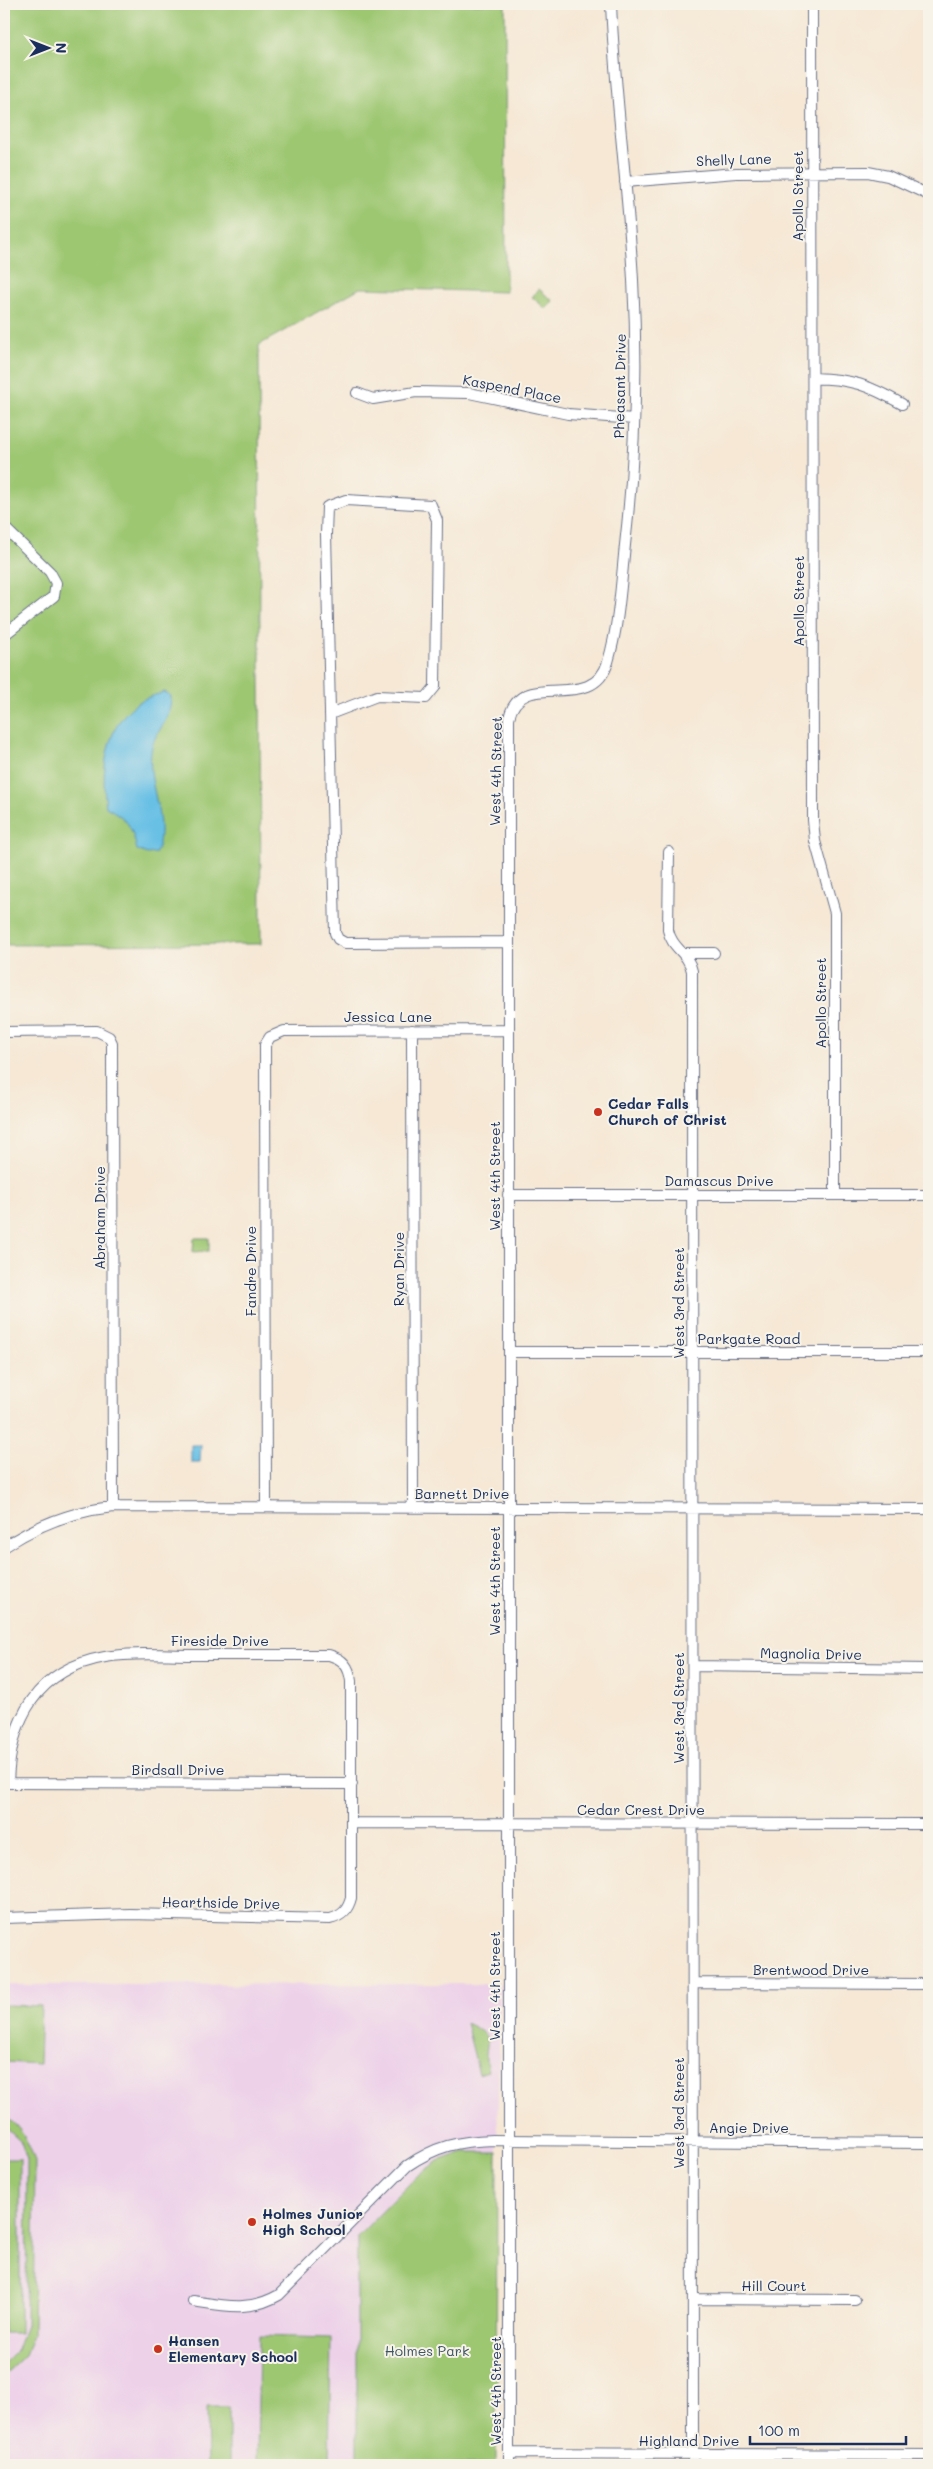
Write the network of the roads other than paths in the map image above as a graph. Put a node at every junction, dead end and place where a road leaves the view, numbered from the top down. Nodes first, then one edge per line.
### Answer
1 (611, 4) edge
2 (812, 4) edge
3 (812, 172) junction
4 (625, 182) junction
5 (929, 195) edge
6 (813, 378) junction
7 (357, 392) dead end
8 (902, 404) dead end
9 (634, 419) junction
10 (7, 530) dead end
11 (4, 635) edge
12 (518, 699) joint
13 (330, 714) junction
14 (669, 852) dead end
15 (508, 942) junction
16 (683, 953) junction
17 (714, 953) dead end
18 (412, 1030) junction
19 (508, 1030) junction
20 (4, 1032) edge
21 (270, 1037) joint
22 (508, 1195) junction
23 (693, 1195) junction
24 (835, 1195) junction
25 (929, 1195) edge
26 (508, 1352) junction
27 (693, 1352) junction
28 (929, 1352) edge
29 (113, 1506) junction
30 (266, 1507) junction
31 (413, 1507) junction
32 (509, 1508) junction
33 (693, 1508) junction
34 (929, 1510) edge
35 (4, 1547) edge
36 (693, 1666) junction
37 (929, 1669) edge
38 (6, 1783) edge
39 (352, 1784) junction
40 (352, 1823) junction
41 (508, 1824) junction
42 (693, 1824) junction
43 (929, 1824) edge
44 (4, 1918) edge
45 (693, 1983) junction
46 (929, 1984) edge
47 (509, 2140) junction
48 (693, 2141) junction
49 (929, 2143) edge
50 (693, 2299) junction
51 (855, 2300) dead end
52 (193, 2301) dead end
53 (509, 2453) junction
54 (929, 2455) edge
55 (693, 2460) edge
56 (509, 2465) edge

1 - 4 street, Pheasant Drive
2 - 3 street, Apollo Street
3 - 4 street, Shelly Lane
3 - 5 street, Shelly Lane
3 - 6 street, Apollo Street
4 - 9 street, Pheasant Drive
6 - 8 street
6 - 24 street, Apollo Street
7 - 9 street, Kaspend Place
9 - 12 street, Pheasant Drive
10 - 11 street
12 - 15 street, West 4th Street
13 - 13 street
13 - 15 street
14 - 16 street, West 3rd Street
15 - 19 street, West 4th Street
16 - 17 street
16 - 23 street, West 3rd Street
18 - 19 street, Jessica Lane
18 - 21 street, Jessica Lane
18 - 31 street, Ryan Drive
19 - 22 street, West 4th Street
20 - 29 street, Abraham Drive
21 - 30 street, Fandre Drive
22 - 23 street, Damascus Drive
22 - 26 street, West 4th Street
23 - 24 street, Damascus Drive
23 - 27 street, West 3rd Street
24 - 25 street, Damascus Drive
26 - 27 street, Parkgate Road
26 - 32 street, West 4th Street
27 - 28 street, Parkgate Road
27 - 33 street, West 3rd Street
29 - 30 street, Barnett Drive
29 - 35 street, Barnett Drive
30 - 31 street, Barnett Drive
31 - 32 street, Barnett Drive
32 - 33 street, Barnett Drive
32 - 41 street, West 4th Street
33 - 34 street, Barnett Drive
33 - 36 street, West 3rd Street
36 - 37 street, Magnolia Drive
36 - 42 street, West 3rd Street
38 - 39 street, Birdsall Drive
38 - 39 street, Fireside Drive
39 - 40 street, Fireside Drive
40 - 41 street, Cedar Crest Drive
40 - 44 street, Hearthside Drive
41 - 42 street, Cedar Crest Drive
41 - 47 street, West 4th Street
42 - 43 street, Cedar Crest Drive
42 - 45 street, West 3rd Street
45 - 46 street, Brentwood Drive
45 - 48 street, West 3rd Street
47 - 48 street, Angie Drive
47 - 52 street, Angie Drive
47 - 53 street, West 4th Street
48 - 49 street, Angie Drive
48 - 50 street, West 3rd Street
50 - 51 street, Hill Court
50 - 55 street, West 3rd Street
53 - 55 street, Highland Drive
53 - 56 street, West 4th Street
54 - 55 street, Highland Drive

